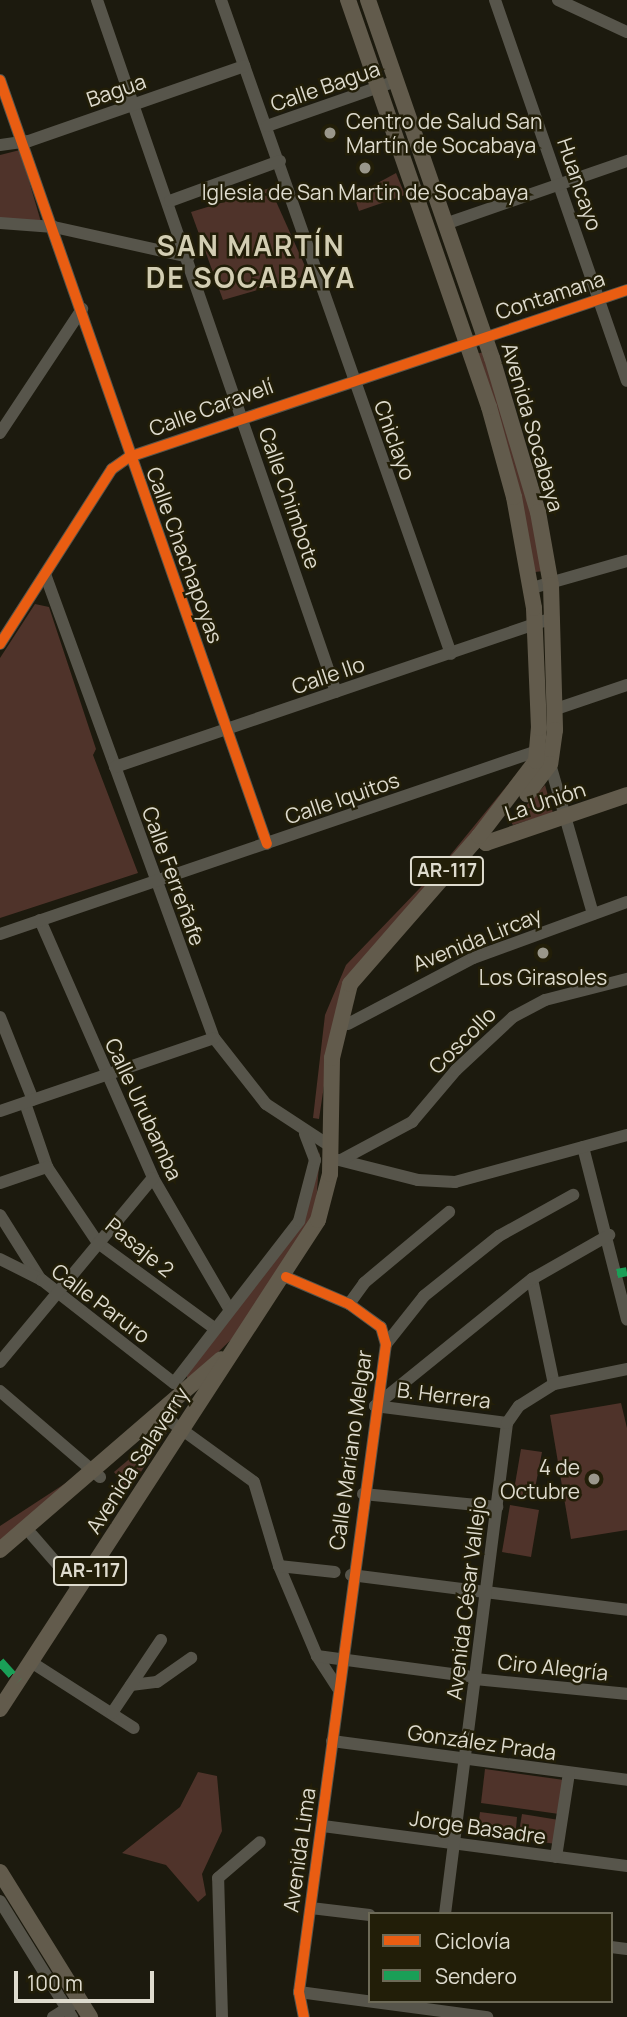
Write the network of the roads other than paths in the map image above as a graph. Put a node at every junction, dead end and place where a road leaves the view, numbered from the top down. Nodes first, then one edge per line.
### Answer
1 (97, 0) edge
2 (221, 0) edge
3 (348, 0) edge
4 (368, 0) edge
5 (495, 0) edge
6 (558, 0) edge
7 (627, 32) edge
8 (244, 66) junction
9 (0, 80) edge
10 (396, 81) junction
11 (378, 87) junction
12 (134, 105) junction
13 (267, 127) junction
14 (23, 140) junction
15 (0, 145) edge
16 (280, 161) junction
17 (627, 161) edge
18 (559, 184) junction
19 (170, 201) junction
20 (0, 223) edge
21 (445, 224) junction
22 (54, 227) junction
23 (189, 257) junction
24 (627, 290) edge
25 (599, 300) junction
26 (82, 309) junction
27 (485, 336) junction
28 (466, 341) junction
29 (353, 379) junction
30 (627, 381) edge
31 (241, 416) junction
32 (0, 433) edge
33 (129, 457) junction
34 (627, 561) edge
35 (45, 574) junction
36 (551, 585) junction
37 (532, 588) junction
38 (553, 618) junction
39 (535, 625) junction
40 (4, 629) edge
41 (0, 644) edge
42 (451, 654) junction
43 (627, 685) edge
44 (336, 692) junction
45 (556, 709) junction
46 (229, 728) junction
47 (537, 751) junction
48 (550, 764) junction
49 (116, 767) junction
50 (627, 795) edge
51 (563, 817) junction
52 (482, 839) junction
53 (267, 844) junction
54 (155, 882) junction
55 (627, 902) edge
56 (593, 914) junction
57 (40, 920) junction
58 (0, 934) edge
59 (627, 979) edge
60 (0, 1017) edge
61 (348, 1024) junction
62 (214, 1038) junction
63 (4, 1039) edge
64 (105, 1074) junction
65 (29, 1101) junction
66 (0, 1111) edge
67 (304, 1133) junction
68 (627, 1135) edge
69 (583, 1147) junction
70 (334, 1156) junction
71 (47, 1167) junction
72 (153, 1178) junction
73 (0, 1183) edge
74 (573, 1195) dead end
75 (449, 1212) dead end
76 (0, 1215) edge
77 (609, 1236) junction
78 (98, 1243) junction
79 (0, 1259) edge
80 (286, 1277) junction
81 (532, 1279) junction
82 (41, 1280) junction
83 (55, 1291) junction
84 (349, 1304) junction
85 (229, 1307) junction
86 (627, 1319) edge
87 (214, 1328) junction
88 (386, 1344) junction
89 (236, 1346) junction
90 (0, 1362) edge
91 (627, 1369) edge
92 (218, 1374) junction
93 (554, 1384) junction
94 (0, 1391) edge
95 (375, 1406) junction
96 (163, 1416) junction
97 (507, 1423) junction
98 (180, 1432) junction
99 (97, 1474) junction
100 (363, 1494) junction
101 (497, 1507) junction
102 (32, 1535) junction
103 (0, 1550) edge
104 (0, 1562) edge
105 (279, 1566) junction
106 (335, 1572) dead end
107 (351, 1575) junction
108 (79, 1588) junction
109 (486, 1592) junction
110 (627, 1610) edge
111 (161, 1640) dead end
112 (317, 1656) junction
113 (191, 1658) dead end
114 (341, 1659) junction
115 (31, 1662) junction
116 (471, 1677) junction
117 (131, 1685) junction
118 (338, 1688) junction
119 (627, 1694) edge
120 (0, 1709) edge
121 (112, 1713) junction
122 (134, 1728) dead end
123 (332, 1741) junction
124 (465, 1758) junction
125 (569, 1773) junction
126 (627, 1780) edge
127 (323, 1826) junction
128 (454, 1840) junction
129 (260, 1842) dead end
130 (556, 1857) junction
131 (627, 1866) edge
132 (0, 1872) edge
133 (0, 1901) edge
134 (311, 1908) junction
135 (445, 1912) edge
136 (368, 1915) edge
137 (299, 1992) junction
138 (368, 2001) edge
139 (386, 2003) edge
140 (433, 2009) edge
141 (78, 2012) edge
142 (53, 2017) edge
143 (222, 2017) edge
144 (304, 2017) edge
145 (488, 2017) edge

1 - 12 street, Calle Chimbote
2 - 8 street, Chiclayo
3 - 11 main road, Avenida Socabaya / AR-117
4 - 10 main road, Avenida Socabaya
5 - 18 street, Huancayo
6 - 7 street
8 - 12 street, Bagua
8 - 13 street, Chiclayo
9 - 14 street, Calle Chachapoyas
10 - 11 street, Calle Bagua
10 - 21 main road, Avenida Socabaya
11 - 13 street, Calle Bagua
11 - 28 main road, Avenida Socabaya / AR-117
12 - 14 street, Bagua
12 - 19 street, Calle Chimbote
13 - 16 street, Chiclayo
14 - 15 street, Bagua
14 - 22 street, Calle Chachapoyas
16 - 19 street
16 - 29 street, Chiclayo
17 - 18 street
18 - 21 street
18 - 25 street, Huancayo
19 - 23 street, Calle Chimbote
20 - 22 street
21 - 27 main road, Avenida Socabaya
22 - 23 street
22 - 26 street, Calle Chachapoyas
23 - 31 street, Calle Chimbote
24 - 25 street, Contamana
25 - 27 street, Contamana
25 - 30 street, Huancayo
26 - 32 street
26 - 33 street, Calle Chachapoyas
27 - 28 street, Calle Caravelí
27 - 36 main road, Avenida Socabaya
28 - 29 street, Calle Caravelí
28 - 37 main road, Avenida Socabaya / AR-117
29 - 31 street, Calle Caravelí
29 - 42 street, Chiclayo
31 - 33 street, Calle Caravelí
31 - 44 street, Calle Chimbote
33 - 35 street, Calle Caravelí
33 - 46 street, Calle Chachapoyas
34 - 36 street
35 - 40 street, Calle Caravelí
35 - 49 street, Calle Ferreñafe
36 - 37 street
36 - 38 main road, Avenida Socabaya
37 - 39 main road, Avenida Socabaya / AR-117
38 - 39 street, Calle Ilo
38 - 45 main road, Avenida Socabaya
39 - 42 street, Calle Ilo
39 - 47 main road, Avenida Socabaya / AR-117
40 - 41 street, Calle Caravelí
42 - 44 street, Calle Ilo
43 - 45 street
44 - 46 street, Calle Ilo
45 - 48 main road, Avenida Socabaya
46 - 49 street, Calle Ilo
46 - 53 street, Calle Chachapoyas
47 - 48 street
47 - 52 main road, Avenida Socabaya / AR-117
47 - 53 street, Calle Iquitos
48 - 51 street
48 - 52 main road, Avenida Socabaya / AR-117
49 - 54 street, Calle Ferreñafe
50 - 51 main road, La Unión
51 - 52 main road, La Unión
51 - 56 street
52 - 61 main road, Avenida Socabaya / AR-117
52 - 70 main road, Avenida Socabaya / AR-117
53 - 54 street, Calle Iquitos
54 - 57 street, Calle Iquitos
54 - 62 street, Calle Ferreñafe
55 - 56 street, Avenida Lircay
56 - 61 street, Avenida Lircay
57 - 58 street, Calle Iquitos
57 - 64 street, Calle Urubamba
59 - 70 street, Coscollo
60 - 63 street, Pasaje 2
61 - 70 main road, Avenida Socabaya / AR-117
62 - 64 street
62 - 67 street, Calle Ferreñafe
63 - 65 street, Pasaje 2
64 - 65 street
64 - 72 street, Calle Urubamba
65 - 66 street
65 - 71 street, Pasaje 2
67 - 70 street, Calle Ferreñafe
67 - 85 street
68 - 69 street, Calle Ferreñafe
69 - 70 street, Calle Ferreñafe
69 - 77 street
70 - 80 main road, Avenida Socabaya / AR-117
71 - 73 street
71 - 78 street, Pasaje 2
72 - 78 street
72 - 85 street, Calle Urubamba
74 - 88 street
75 - 84 street
76 - 82 street
77 - 81 street
77 - 86 street
78 - 83 street
78 - 87 street, Pasaje 2
79 - 82 street, Calle Paruro
80 - 84 street, Calle Mariano Melgar
80 - 89 main road, Avenida Socabaya / AR-117
81 - 93 street
81 - 95 street
82 - 83 street, Calle Paruro
83 - 87 street, Calle Paruro
83 - 90 street
84 - 88 street, Calle Mariano Melgar
85 - 87 street
88 - 95 street, Calle Mariano Melgar
89 - 92 main road, Avenida Socabaya / AR-117
89 - 96 main road
91 - 93 street
92 - 96 main road
92 - 98 main road, Avenida Salaverry / AR-117
93 - 97 street
94 - 99 street
95 - 97 street, B. Herrera
95 - 100 street, Calle Mariano Melgar
96 - 98 street
96 - 99 main road
97 - 101 street, Avenida César Vallejo
98 - 105 street
98 - 108 main road, Avenida Salaverry / AR-117
99 - 102 main road
99 - 103 main road
100 - 101 street
100 - 107 street, Calle Mariano Melgar
101 - 109 street, Avenida César Vallejo
102 - 104 main road
102 - 108 street
105 - 106 street
105 - 112 street
107 - 109 street
107 - 114 street, Calle Mariano Melgar
108 - 115 main road, Avenida Salaverry / AR-117
109 - 110 street
109 - 116 street, Avenida César Vallejo
111 - 117 street
112 - 114 street, Ciro Alegría
112 - 118 street
113 - 117 street
114 - 116 street, Ciro Alegría
114 - 118 street, Calle Mariano Melgar
115 - 120 main road, Avenida Salaverry / AR-117
115 - 121 street
116 - 119 street, Ciro Alegría
116 - 124 street, Avenida César Vallejo
117 - 121 street
118 - 123 street, Avenida Lima
121 - 122 street
123 - 124 street, González Prada
123 - 127 street, Avenida Lima
124 - 125 street, González Prada
124 - 128 street, Avenida César Vallejo
125 - 126 street, González Prada
125 - 130 street
127 - 128 street, Jorge Basadre
127 - 134 street, Avenida Lima
128 - 130 street, Jorge Basadre
128 - 135 street, Avenida César Vallejo
129 - 143 street
130 - 131 street, Jorge Basadre
132 - 141 main road
133 - 141 street
134 - 136 street
134 - 137 street, Avenida Lima
137 - 138 street
137 - 144 street, Avenida Lima
139 - 140 street
140 - 145 street
141 - 142 street

